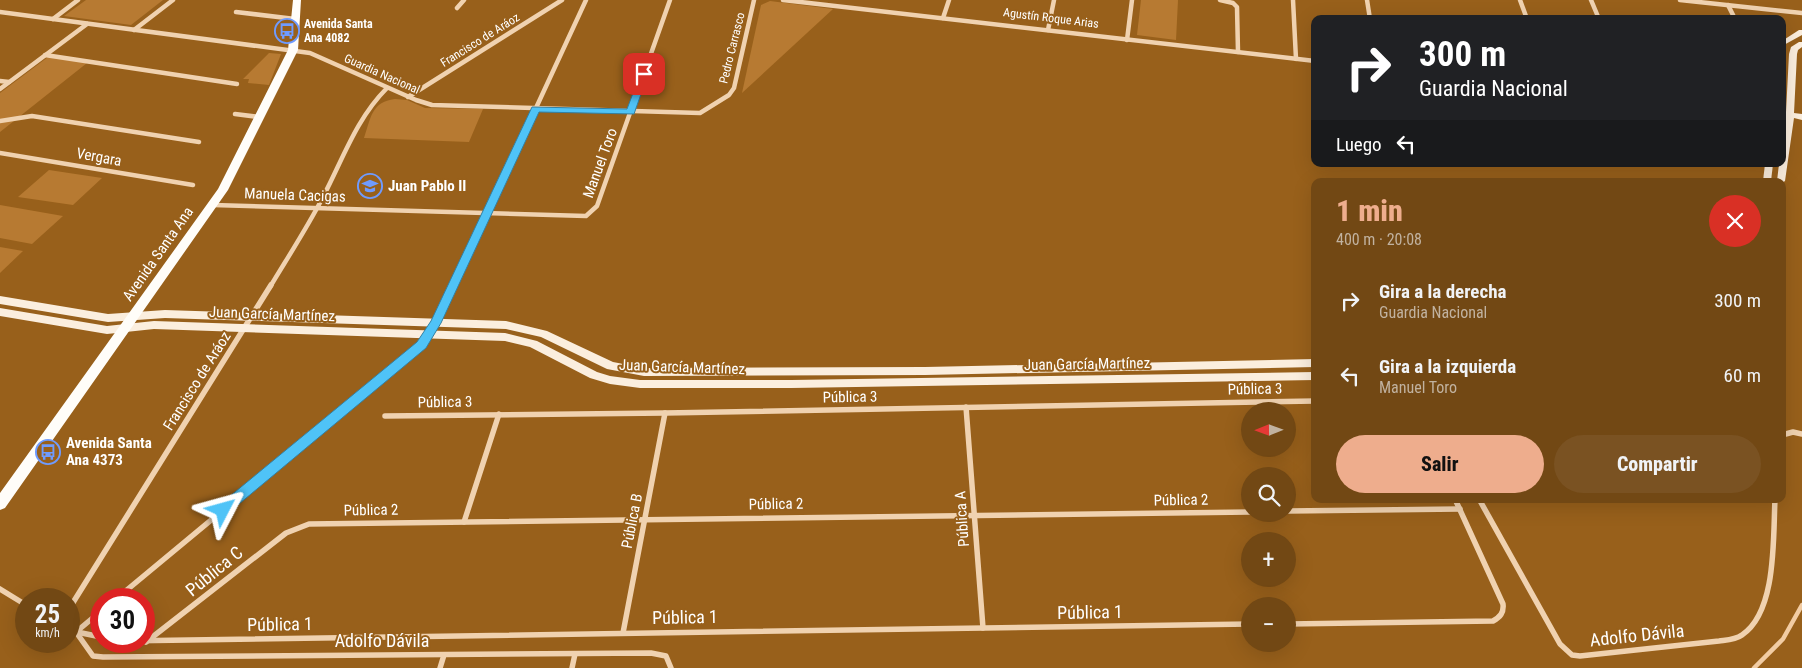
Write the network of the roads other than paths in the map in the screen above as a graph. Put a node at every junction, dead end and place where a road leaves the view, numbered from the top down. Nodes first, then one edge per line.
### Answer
1 (78, 0) edge
2 (173, 0) edge
3 (298, 0) edge
4 (464, 0) edge
5 (562, 0) edge
6 (586, 0) edge
7 (670, 0) edge
8 (754, 0) edge
9 (783, 0) edge
10 (836, 0) edge
11 (949, 0) edge
12 (1054, 0) edge
13 (1132, 0) edge
14 (1220, 0) edge
15 (1294, 0) edge
16 (1367, 0) edge
17 (1520, 0) edge
18 (1591, 0) edge
19 (1680, 0) edge
20 (1728, 5) junction
21 (833, 6) junction
22 (457, 8) dead end
23 (0, 12) edge
24 (236, 12) dead end
25 (1800, 12) edge
26 (1369, 15) edge
27 (1525, 15) edge
28 (1597, 15) edge
29 (1733, 15) edge
30 (943, 18) junction
31 (53, 19) junction
32 (295, 19) junction
33 (87, 24) junction
34 (134, 30) junction
35 (1048, 30) junction
36 (1802, 32) edge
37 (1127, 40) junction
38 (1786, 42) edge
39 (1802, 44) edge
40 (293, 50) junction
41 (1238, 52) junction
42 (46, 55) junction
43 (1296, 59) junction
44 (1311, 61) edge
45 (0, 81) edge
46 (9, 82) junction
47 (237, 84) dead end
48 (386, 88) junction
49 (0, 89) edge
50 (408, 97) junction
51 (536, 109) junction
52 (631, 112) junction
53 (700, 113) joint
54 (235, 114) dead end
55 (1786, 115) edge
56 (259, 117) junction
57 (1802, 117) edge
58 (0, 121) edge
59 (199, 142) dead end
60 (0, 153) edge
61 (193, 185) dead end
62 (213, 205) junction
63 (317, 208) junction
64 (486, 214) junction
65 (586, 216) joint
66 (0, 300) edge
67 (0, 312) edge
68 (134, 316) junction
69 (251, 318) junction
70 (436, 323) junction
71 (125, 329) junction
72 (245, 329) junction
73 (429, 333) junction
74 (1311, 363) edge
75 (1311, 376) edge
76 (1311, 401) edge
77 (966, 407) junction
78 (665, 413) junction
79 (499, 414) junction
80 (385, 416) dead end
81 (1786, 434) edge
82 (1802, 434) edge
83 (1457, 503) edge
84 (1481, 503) edge
85 (1775, 503) edge
86 (0, 504) edge
87 (1460, 510) junction
88 (1296, 511) edge
89 (1241, 512) edge
90 (974, 515) junction
91 (645, 518) junction
92 (464, 522) junction
93 (302, 525) joint
94 (129, 588) edge
95 (0, 590) edge
96 (80, 592) edge
97 (15, 598) edge
98 (90, 620) edge
99 (1241, 624) edge
100 (1296, 624) edge
101 (983, 628) junction
102 (80, 629) edge
103 (623, 633) junction
104 (155, 635) edge
105 (80, 638) edge
106 (155, 642) edge
107 (575, 654) junction
108 (444, 655) junction
109 (440, 668) edge
110 (572, 668) edge
111 (671, 668) edge

1 - 31 street
2 - 34 street
3 - 32 main road, Avenida Santa Ana
4 - 22 street
5 - 50 street, Francisco de Aráoz
6 - 51 street
7 - 52 street, Manuel Toro
8 - 53 street, Pedro Carrasco
9 - 21 street, Agustín Roque Arias
10 - 21 street
11 - 30 street
12 - 35 street
13 - 37 street
14 - 41 street
15 - 43 street
16 - 26 street
17 - 27 street
18 - 28 street
19 - 20 street
20 - 25 street
20 - 29 street
21 - 30 street, Agustín Roque Arias
23 - 31 street, Guardia Nacional
24 - 32 street
30 - 35 street, Agustín Roque Arias
31 - 33 street, Guardia Nacional
32 - 40 main road, Avenida Santa Ana
33 - 34 street, Guardia Nacional
33 - 42 street
34 - 40 street, Guardia Nacional
35 - 37 street, Agustín Roque Arias
36 - 38 main road
37 - 41 street, Agustín Roque Arias
39 - 55 main road
40 - 48 street, Guardia Nacional
40 - 56 main road, Avenida Santa Ana
41 - 43 street, Agustín Roque Arias
42 - 46 street
42 - 47 street
43 - 44 street, Agustín Roque Arias
45 - 46 street
46 - 49 street
48 - 50 street, Guardia Nacional
48 - 63 street, Francisco de Aráoz
50 - 51 street, Guardia Nacional
51 - 52 street, Guardia Nacional
51 - 64 street
52 - 53 street, Guardia Nacional
52 - 65 street, Manuel Toro
54 - 56 street
55 - 57 main road
56 - 62 main road, Avenida Santa Ana
58 - 59 street
60 - 61 street, Vergara
62 - 63 street, Manuela Cacigas
62 - 68 main road, Avenida Santa Ana
63 - 64 street, Manuela Cacigas
63 - 69 street, Francisco de Aráoz
64 - 65 street, Manuela Cacigas
64 - 70 street
66 - 68 main road, Juan García Martínez
67 - 71 main road, Juan García Martínez
68 - 69 main road, Juan García Martínez
68 - 71 main road, Avenida Santa Ana
69 - 70 main road, Juan García Martínez
69 - 72 street, Francisco de Aráoz
70 - 73 street
70 - 74 main road, Juan García Martínez
71 - 72 main road, Juan García Martínez
71 - 86 main road, Avenida Santa Ana
72 - 73 main road, Juan García Martínez
72 - 96 street, Francisco de Aráoz
73 - 75 main road, Juan García Martínez
73 - 94 street
76 - 77 street, Pública 3
77 - 78 street, Pública 3
77 - 90 street, Pública A
78 - 79 street, Pública 3
78 - 91 street, Pública B
79 - 80 street, Pública 3
79 - 92 street
81 - 82 street
83 - 87 street
84 - 85 street, Adolfo Dávila
87 - 88 street
87 - 100 street
89 - 90 street, Pública 2
90 - 91 street, Pública 2
90 - 101 street, Pública A
91 - 92 street, Pública 2
91 - 103 street, Pública B
92 - 93 street, Pública 2
93 - 104 street, Pública C
95 - 97 street
98 - 102 street
99 - 101 street, Pública 1
101 - 103 street, Pública 1
103 - 106 street, Pública 1
105 - 108 street, Adolfo Dávila
107 - 108 street, Adolfo Dávila
107 - 110 street
107 - 111 street, Adolfo Dávila
108 - 109 street

